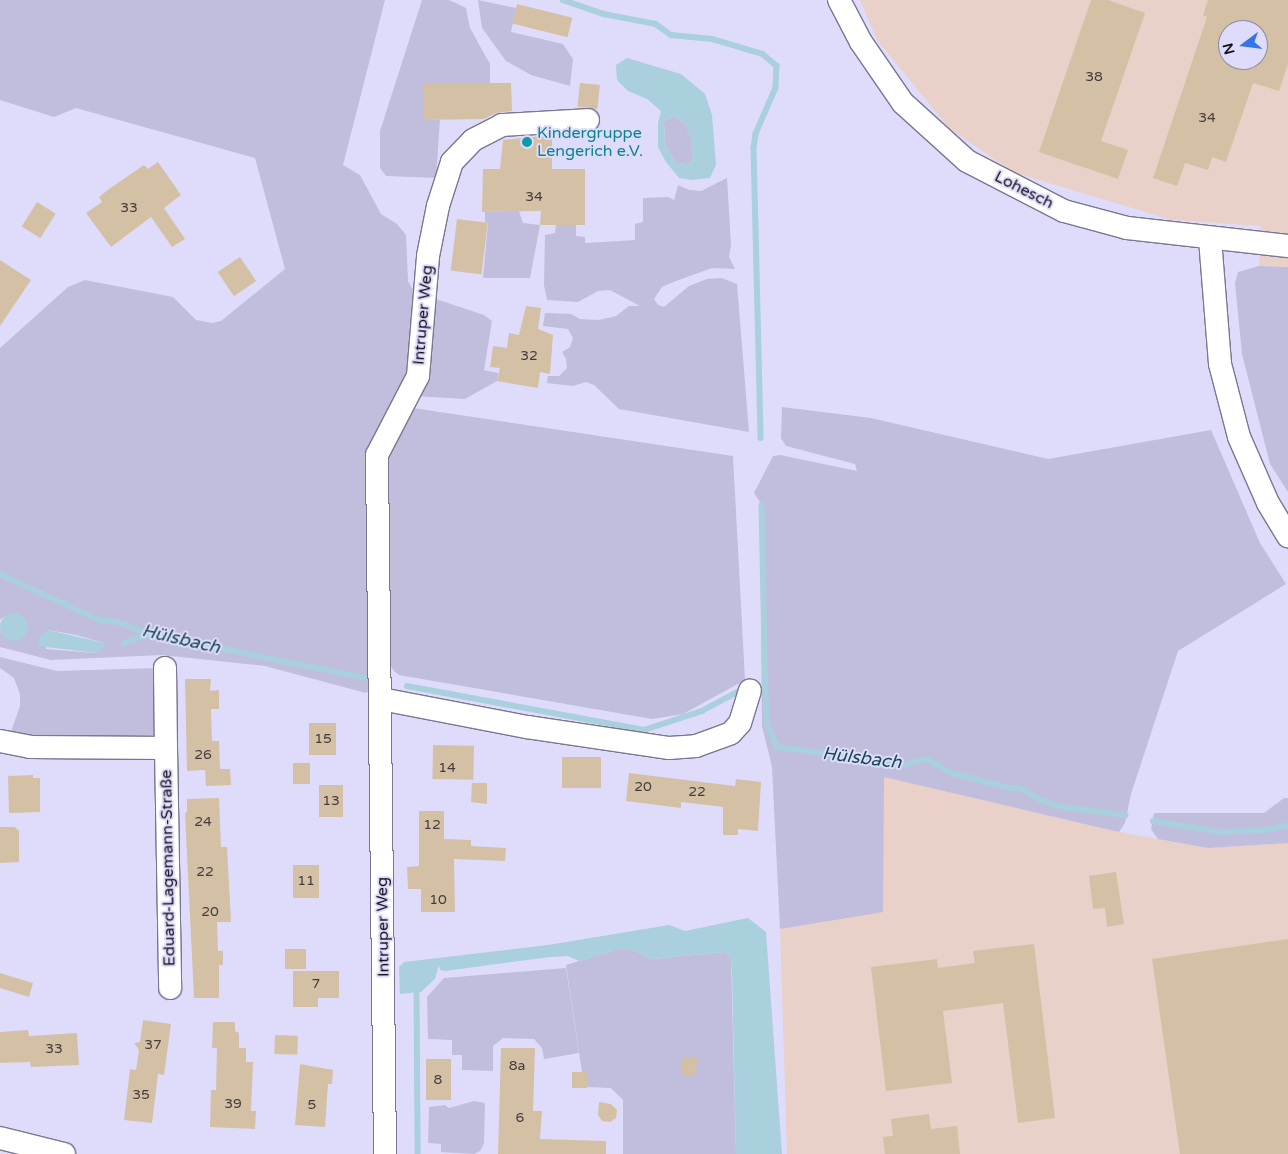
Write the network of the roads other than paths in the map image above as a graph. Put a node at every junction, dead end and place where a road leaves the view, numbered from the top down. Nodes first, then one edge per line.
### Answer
1 (839, 0) edge
2 (588, 120) dead end
3 (1210, 238) junction
4 (1288, 246) edge
5 (1288, 536) edge
6 (164, 668) dead end
7 (750, 690) dead end
8 (381, 699) junction
9 (0, 741) edge
10 (166, 748) junction
11 (170, 988) dead end
12 (0, 1138) edge
13 (64, 1154) edge
14 (385, 1154) edge

1 - 3 street, Lohesch
2 - 8 street, Intruper Weg
3 - 4 street, Lohesch
3 - 5 street
6 - 10 street, Eduard-Lagemann-Straße
7 - 8 street
8 - 14 street, Intruper Weg
9 - 10 street, Eduard-Lagemann-Straße
10 - 11 street, Eduard-Lagemann-Straße
12 - 13 street

